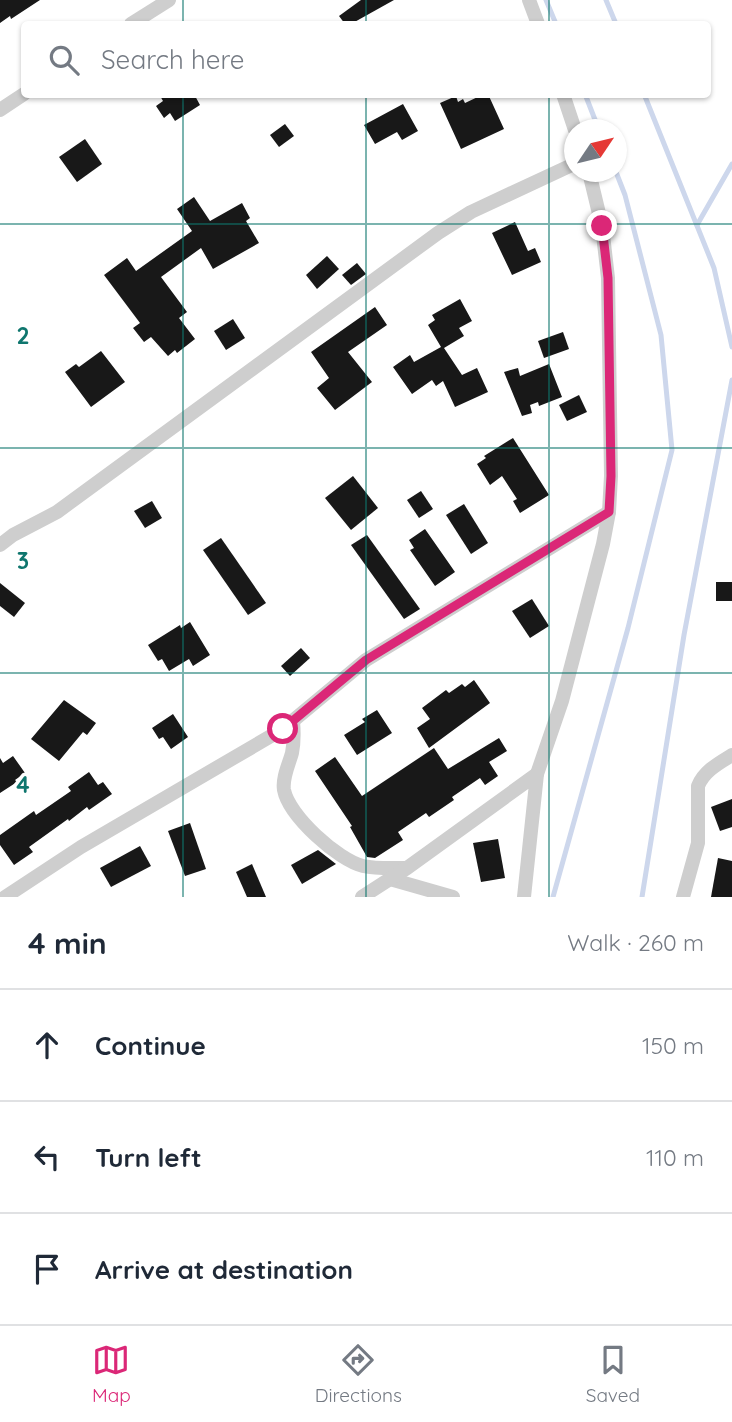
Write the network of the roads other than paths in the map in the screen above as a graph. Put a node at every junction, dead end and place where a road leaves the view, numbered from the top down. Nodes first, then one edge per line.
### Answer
1 (169, 0) edge
2 (529, 0) edge
3 (136, 21) edge
4 (536, 21) edge
5 (21, 96) edge
6 (564, 98) edge
7 (0, 110) edge
8 (571, 119) edge
9 (564, 169) edge
10 (591, 182) edge
11 (609, 512) junction
12 (0, 545) edge
13 (293, 721) junction
14 (732, 755) edge
15 (537, 774) junction
16 (407, 868) junction
17 (390, 879) junction
18 (5, 897) edge
19 (362, 897) edge
20 (453, 897) edge
21 (524, 897) edge
22 (683, 897) edge

1 - 3 street
2 - 4 street
5 - 7 street
6 - 8 street
9 - 12 street
10 - 11 street
11 - 13 street
11 - 15 street
13 - 16 street
13 - 18 street
14 - 22 street
15 - 16 street
15 - 21 street
16 - 17 street
17 - 19 street
17 - 20 street

